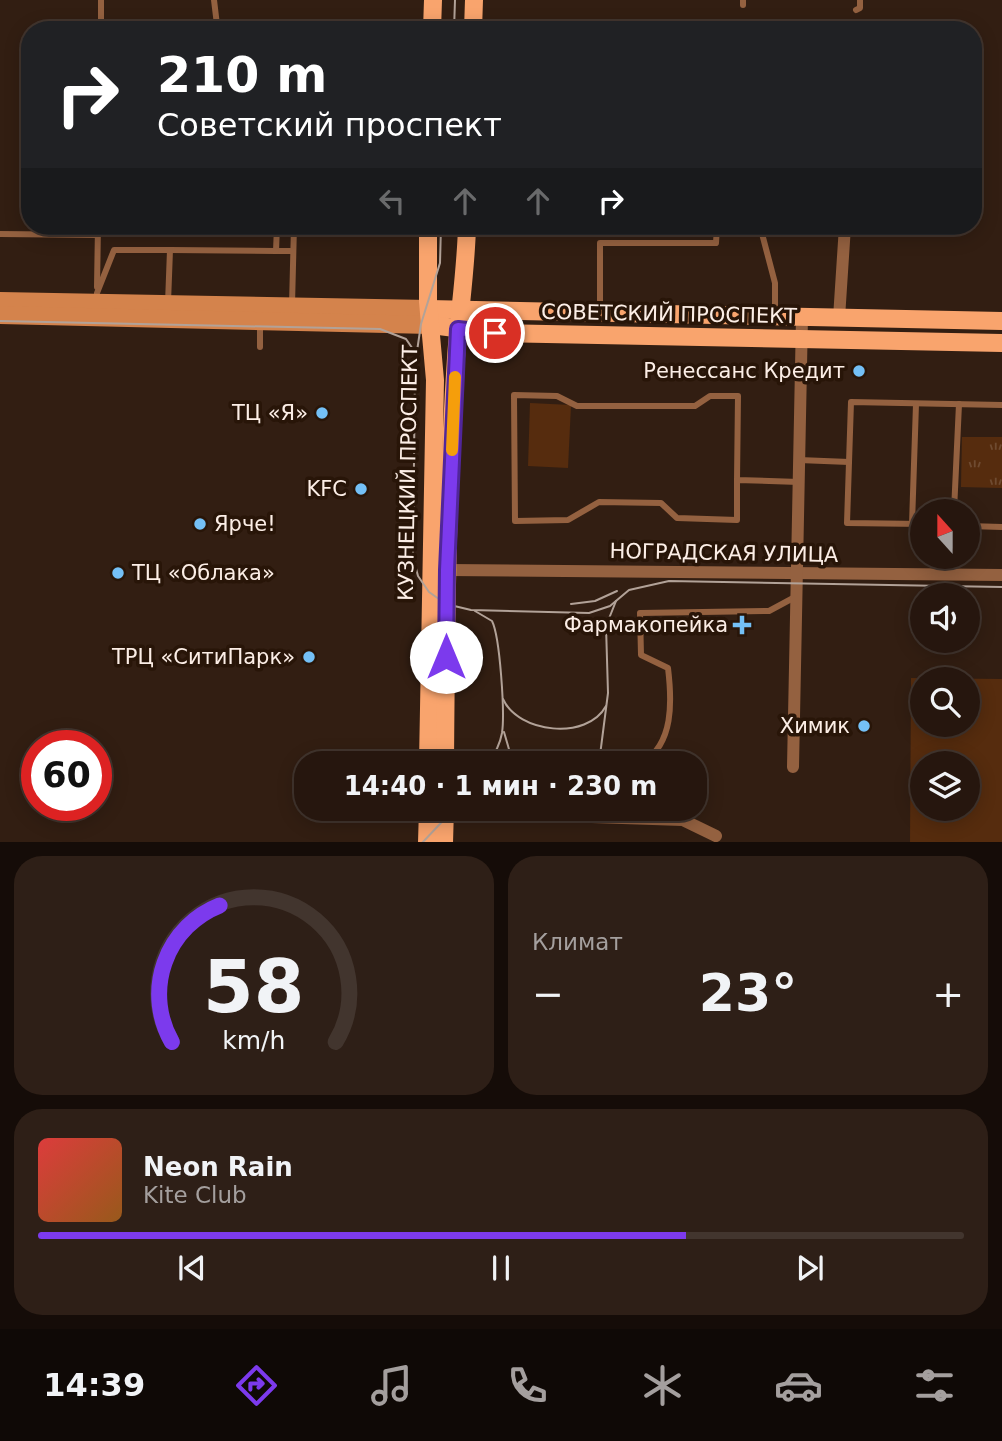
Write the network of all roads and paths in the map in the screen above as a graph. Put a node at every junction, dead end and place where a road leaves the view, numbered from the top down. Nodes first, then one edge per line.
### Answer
1 (101, 0) edge
2 (214, 0) edge
3 (433, 0) edge
4 (474, 0) edge
5 (860, 0) edge
6 (856, 10) dead end
7 (101, 21) edge
8 (217, 21) edge
9 (432, 21) edge
10 (473, 21) edge
11 (0, 234) edge
12 (21, 234) edge
13 (97, 235) edge
14 (277, 235) edge
15 (294, 235) edge
16 (428, 235) edge
17 (467, 235) edge
18 (600, 235) edge
19 (716, 235) edge
20 (763, 235) edge
21 (844, 235) edge
22 (600, 243) junction
23 (170, 250) junction
24 (276, 251) junction
25 (293, 251) junction
26 (97, 298) junction
27 (0, 302) edge
28 (168, 304) junction
29 (292, 307) junction
30 (461, 310) junction
31 (600, 313) junction
32 (0, 315) edge
33 (430, 317) junction
34 (775, 317) junction
35 (802, 317) junction
36 (839, 318) junction
37 (261, 320) junction
38 (1002, 321) edge
39 (458, 329) junction
40 (801, 340) junction
41 (1002, 343) edge
42 (260, 347) dead end
43 (916, 404) junction
44 (959, 404) junction
45 (1002, 405) edge
46 (799, 460) junction
47 (849, 461) junction
48 (737, 480) junction
49 (799, 482) junction
50 (913, 499) edge
51 (955, 499) edge
52 (910, 524) edge
53 (980, 526) edge
54 (1002, 527) edge
55 (447, 570) junction
56 (797, 573) junction
57 (1002, 575) edge
58 (797, 596) junction
59 (428, 751) edge
60 (445, 751) edge
61 (653, 751) edge
62 (793, 767) dead end
63 (435, 821) edge
64 (441, 821) edge
65 (685, 821) edge
66 (716, 836) dead end
67 (427, 842) edge
68 (444, 842) edge

1 - 7 lane
2 - 8 lane
3 - 9 main road
4 - 10 main road
5 - 6 lane
11 - 12 lane
13 - 26 lane
14 - 24 lane
15 - 25 lane
16 - 33 main road, КУЗНЕЦКИЙ ПРОСПЕКТ
17 - 30 main road, КУЗНЕЦКИЙ ПРОСПЕКТ
18 - 22 lane
19 - 22 lane
20 - 34 lane
21 - 36 street
22 - 31 lane
23 - 24 lane
23 - 26 lane
23 - 28 lane
24 - 25 lane
25 - 29 lane
26 - 27 main road, СОВЕТСКИЙ ПРОСПЕКТ
26 - 28 main road, СОВЕТСКИЙ ПРОСПЕКТ
28 - 29 main road, СОВЕТСКИЙ ПРОСПЕКТ
29 - 33 main road, СОВЕТСКИЙ ПРОСПЕКТ
30 - 31 main road, СОВЕТСКИЙ ПРОСПЕКТ
30 - 33 main road, СОВЕТСКИЙ ПРОСПЕКТ
30 - 39 main road, КУЗНЕЦКИЙ ПРОСПЕКТ
31 - 34 main road, СОВЕТСКИЙ ПРОСПЕКТ
32 - 37 main road, СОВЕТСКИЙ ПРОСПЕКТ
33 - 37 main road, СОВЕТСКИЙ ПРОСПЕКТ
33 - 39 main road, СОВЕТСКИЙ ПРОСПЕКТ
33 - 59 main road, КУЗНЕЦКИЙ ПРОСПЕКТ
34 - 35 main road, СОВЕТСКИЙ ПРОСПЕКТ
35 - 36 main road, СОВЕТСКИЙ ПРОСПЕКТ
35 - 40 street
36 - 38 main road, СОВЕТСКИЙ ПРОСПЕКТ
37 - 42 lane
39 - 40 main road, СОВЕТСКИЙ ПРОСПЕКТ
39 - 55 main road, КУЗНЕЦКИЙ ПРОСПЕКТ
40 - 41 main road, СОВЕТСКИЙ ПРОСПЕКТ
40 - 46 street
43 - 44 lane
43 - 47 lane
43 - 50 lane
44 - 45 lane
44 - 51 lane
46 - 47 lane
46 - 49 street
47 - 52 lane
48 - 48 lane
48 - 49 lane
49 - 56 street
53 - 54 lane
55 - 56 street, НОГРАДСКАЯ УЛИЦА
55 - 60 main road, КУЗНЕЦКИЙ ПРОСПЕКТ
56 - 57 street, НОГРАДСКАЯ УЛИЦА
56 - 58 street
58 - 61 lane
58 - 62 street
63 - 67 main road
64 - 68 main road
65 - 66 street

